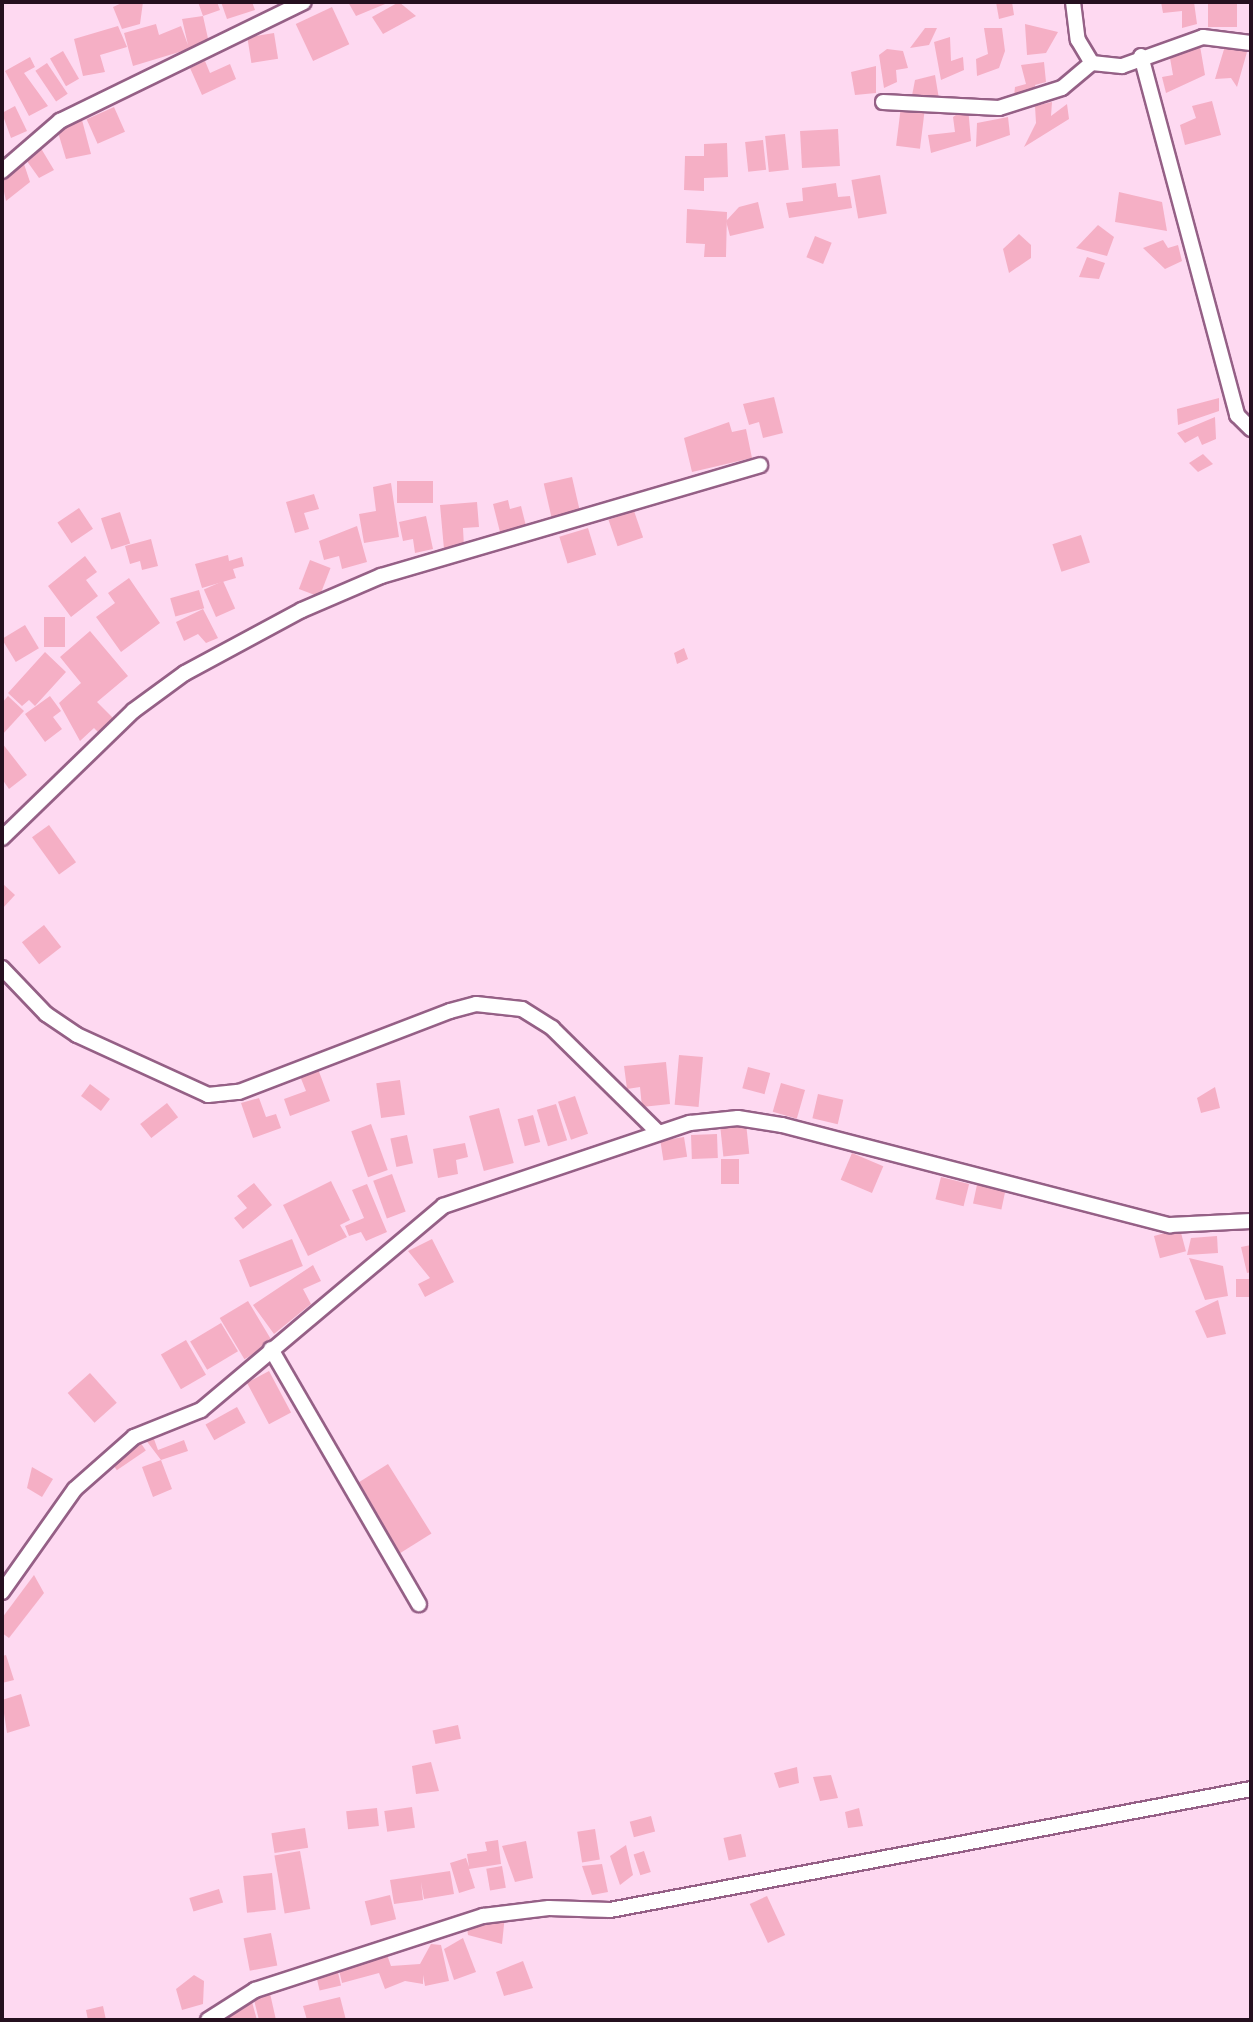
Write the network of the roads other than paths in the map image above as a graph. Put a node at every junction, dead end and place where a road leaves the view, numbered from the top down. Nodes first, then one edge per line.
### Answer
1 (304, 2) edge
2 (1073, 2) edge
3 (1251, 43) edge
4 (1141, 56) junction
5 (1092, 63) junction
6 (883, 102) dead end
7 (2, 171) edge
8 (1251, 429) edge
9 (760, 465) dead end
10 (2, 838) edge
11 (2, 968) edge
12 (659, 1132) junction
13 (1251, 1221) edge
14 (271, 1349) junction
15 (2, 1592) edge
16 (419, 1604) dead end
17 (1251, 1789) edge
18 (208, 2020) edge

1 - 7 street
2 - 5 street
3 - 4 street
4 - 5 street
4 - 8 street
5 - 6 street
9 - 10 street
11 - 12 street
12 - 13 street
12 - 14 street
14 - 15 street
14 - 16 street
17 - 18 street

